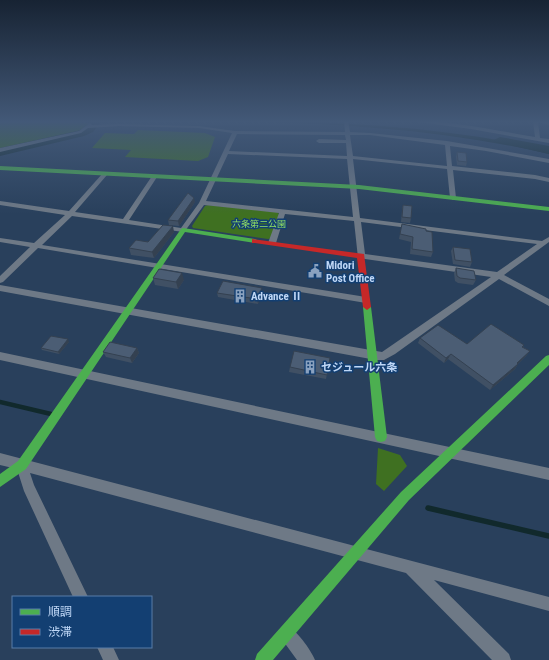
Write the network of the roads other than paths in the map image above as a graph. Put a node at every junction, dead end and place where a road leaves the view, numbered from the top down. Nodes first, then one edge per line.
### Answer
1 (226, 152) joint
2 (349, 152) edge
3 (447, 152) edge
4 (501, 152) edge
5 (350, 158) junction
6 (549, 161) edge
7 (0, 168) edge
8 (450, 168) junction
9 (105, 174) junction
10 (154, 177) junction
11 (213, 179) junction
12 (549, 180) edge
13 (353, 187) junction
14 (453, 198) junction
15 (0, 203) edge
16 (202, 203) junction
17 (549, 208) edge
18 (283, 211) junction
19 (71, 214) junction
20 (356, 219) junction
21 (125, 221) junction
22 (183, 230) junction
23 (0, 240) edge
24 (546, 241) edge
25 (272, 243) junction
26 (36, 246) junction
27 (361, 256) junction
28 (158, 267) junction
29 (498, 275) junction
30 (0, 280) edge
31 (0, 288) edge
32 (366, 300) junction
33 (549, 303) edge
34 (126, 311) junction
35 (0, 356) edge
36 (372, 356) junction
37 (549, 359) edge
38 (83, 374) junction
39 (381, 437) junction
40 (451, 453) junction
41 (0, 459) edge
42 (22, 465) junction
43 (549, 474) edge
44 (0, 481) edge
45 (357, 552) junction
46 (410, 567) junction
47 (81, 596) edge
48 (549, 604) edge
49 (286, 633) junction
50 (105, 648) edge
51 (111, 660) edge
52 (263, 660) edge
53 (307, 660) edge
54 (503, 660) edge

1 - 5 street
1 - 11 street
2 - 5 street
3 - 8 street
4 - 6 street
5 - 8 street
5 - 13 street
7 - 9 street
8 - 12 street
8 - 14 street
9 - 10 street
9 - 19 street
10 - 11 street
10 - 21 street
11 - 13 street
11 - 16 street
13 - 14 street
13 - 20 street
14 - 17 street
15 - 19 street
16 - 18 street
16 - 22 street
18 - 20 street
18 - 25 street
19 - 21 street
19 - 26 street
20 - 24 street
20 - 27 street
21 - 22 street
22 - 25 street
22 - 28 street
23 - 26 street
24 - 29 street
25 - 27 street
26 - 28 street
26 - 30 street
27 - 29 street
27 - 32 street
28 - 32 street
28 - 34 street
29 - 33 street
29 - 36 street
31 - 34 street
32 - 36 street
34 - 36 street
34 - 38 street
35 - 38 street
36 - 39 street
37 - 40 street
38 - 39 street
38 - 42 street
39 - 40 street
40 - 43 street
40 - 45 street
41 - 42 street
42 - 44 street
42 - 45 street
42 - 47 street
45 - 46 street
45 - 49 street
46 - 48 street
46 - 54 street
49 - 52 street
49 - 53 street
50 - 51 street

